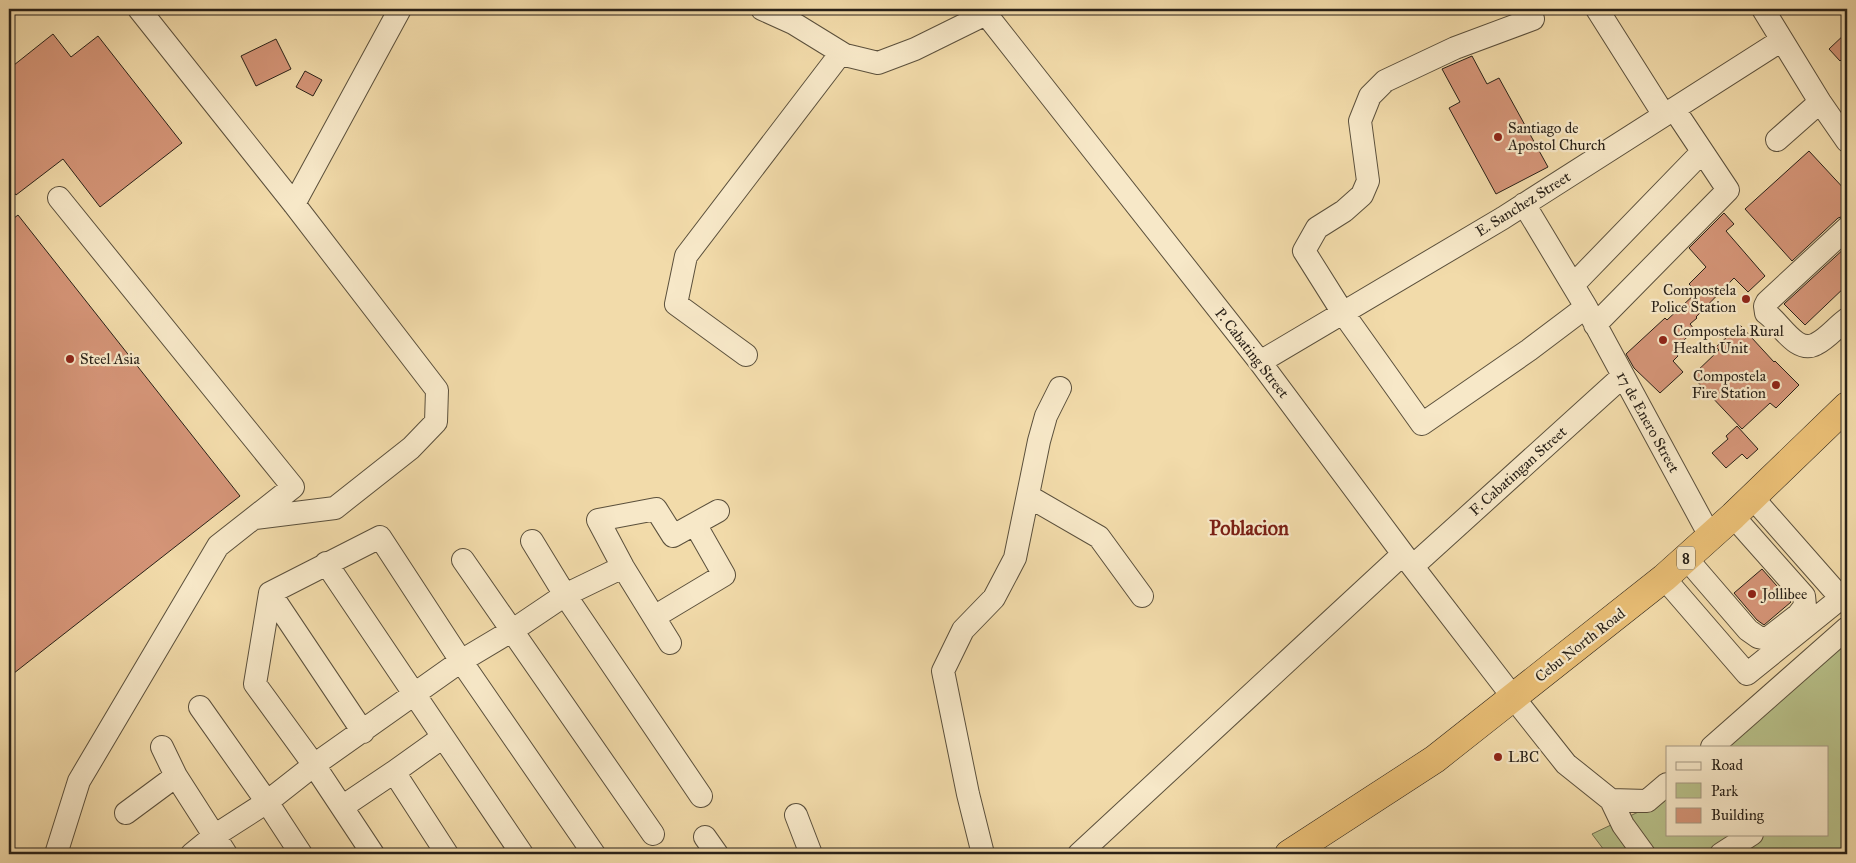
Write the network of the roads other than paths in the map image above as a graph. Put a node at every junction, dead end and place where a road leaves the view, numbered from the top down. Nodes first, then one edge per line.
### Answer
1 (139, 9) edge
2 (400, 9) edge
3 (762, 9) edge
4 (1529, 9) edge
5 (1597, 9) edge
6 (1763, 9) edge
7 (988, 11) edge
8 (1782, 40) junction
9 (841, 53) junction
10 (1820, 102) junction
11 (1669, 112) junction
12 (1777, 140) dead end
13 (1847, 140) edge
14 (1702, 152) junction
15 (59, 198) dead end
16 (294, 204) junction
17 (1524, 204) junction
18 (1847, 228) edge
19 (1573, 285) junction
20 (1343, 313) junction
21 (1590, 316) junction
22 (1847, 319) edge
23 (746, 355) dead end
24 (1260, 362) junction
25 (1623, 376) junction
26 (1060, 388) dead end
27 (1847, 406) edge
28 (1028, 496) junction
29 (1743, 506) junction
30 (718, 511) dead end
31 (253, 518) junction
32 (695, 524) junction
33 (1710, 536) junction
34 (532, 541) dead end
35 (1686, 558) junction
36 (463, 560) dead end
37 (1408, 560) junction
38 (326, 563) junction
39 (623, 567) junction
40 (1664, 578) junction
41 (270, 593) junction
42 (565, 595) junction
43 (1142, 596) dead end
44 (654, 617) junction
45 (1847, 628) edge
46 (513, 630) junction
47 (670, 642) dead end
48 (461, 661) junction
49 (414, 694) junction
50 (1513, 697) junction
51 (200, 707) dead end
52 (363, 732) junction
53 (443, 737) junction
54 (1713, 746) edge
55 (162, 747) dead end
56 (314, 765) junction
57 (394, 772) junction
58 (176, 776) junction
59 (1666, 785) edge
60 (701, 796) dead end
61 (1611, 800) junction
62 (267, 802) junction
63 (342, 807) junction
64 (126, 813) dead end
65 (796, 816) dead end
66 (653, 834) dead end
67 (1749, 836) edge
68 (220, 845) edge
69 (56, 854) edge
70 (192, 854) edge
71 (301, 854) edge
72 (373, 854) edge
73 (447, 854) edge
74 (522, 854) edge
75 (594, 854) edge
76 (811, 854) edge
77 (983, 854) edge
78 (1079, 854) edge
79 (1289, 854) edge
80 (1644, 854) edge
81 (1721, 854) edge

1 - 16 street
2 - 16 street
3 - 9 street
4 - 20 street
5 - 11 street
6 - 8 street
7 - 9 street
7 - 24 street, P. Cabating Street
8 - 10 street
8 - 11 street, E. Sanchez Street
9 - 23 street
10 - 12 street
10 - 13 street
11 - 14 street
11 - 17 street, E. Sanchez Street
14 - 19 street
14 - 21 street
15 - 31 street
16 - 31 street
17 - 19 street, 17 de Enero Street
17 - 20 street, E. Sanchez Street
18 - 22 street
19 - 21 street, 17 de Enero Street
20 - 21 street
20 - 24 street, E. Sanchez Street
21 - 25 street, 17 de Enero Street
24 - 37 street, P. Cabating Street
25 - 33 street, 17 de Enero Street
25 - 37 street, F. Cabatingan Street
26 - 28 street
27 - 29 highway, Cebu North Road / 8
28 - 43 street
28 - 77 street
29 - 33 highway, Cebu North Road / 8
29 - 35 street
29 - 40 street
30 - 32 street
31 - 69 street
32 - 39 street
32 - 44 street
33 - 35 highway, Cebu North Road / 8
34 - 42 street
35 - 40 highway, Cebu North Road / 8
36 - 46 street
37 - 50 street, P. Cabating Street
37 - 78 street, F. Cabatingan Street
38 - 41 street
38 - 48 street
38 - 49 street
39 - 42 street
39 - 44 street
40 - 50 highway, Cebu North Road / 8
41 - 52 street
41 - 56 street
42 - 46 street
42 - 60 street
44 - 47 street
45 - 54 street
46 - 48 street
46 - 66 street
48 - 49 street
48 - 75 street
49 - 52 street
49 - 53 street
50 - 61 street, P. Cabating Street
50 - 79 highway, Cebu North Road / 8
51 - 62 street
52 - 56 street
53 - 57 street
53 - 74 street
55 - 58 street
56 - 62 street
56 - 63 street
57 - 63 street
57 - 73 street
58 - 64 street
58 - 68 street
59 - 61 street
61 - 80 street
62 - 68 street
62 - 71 street
63 - 72 street
65 - 76 street
67 - 81 street
68 - 70 street

